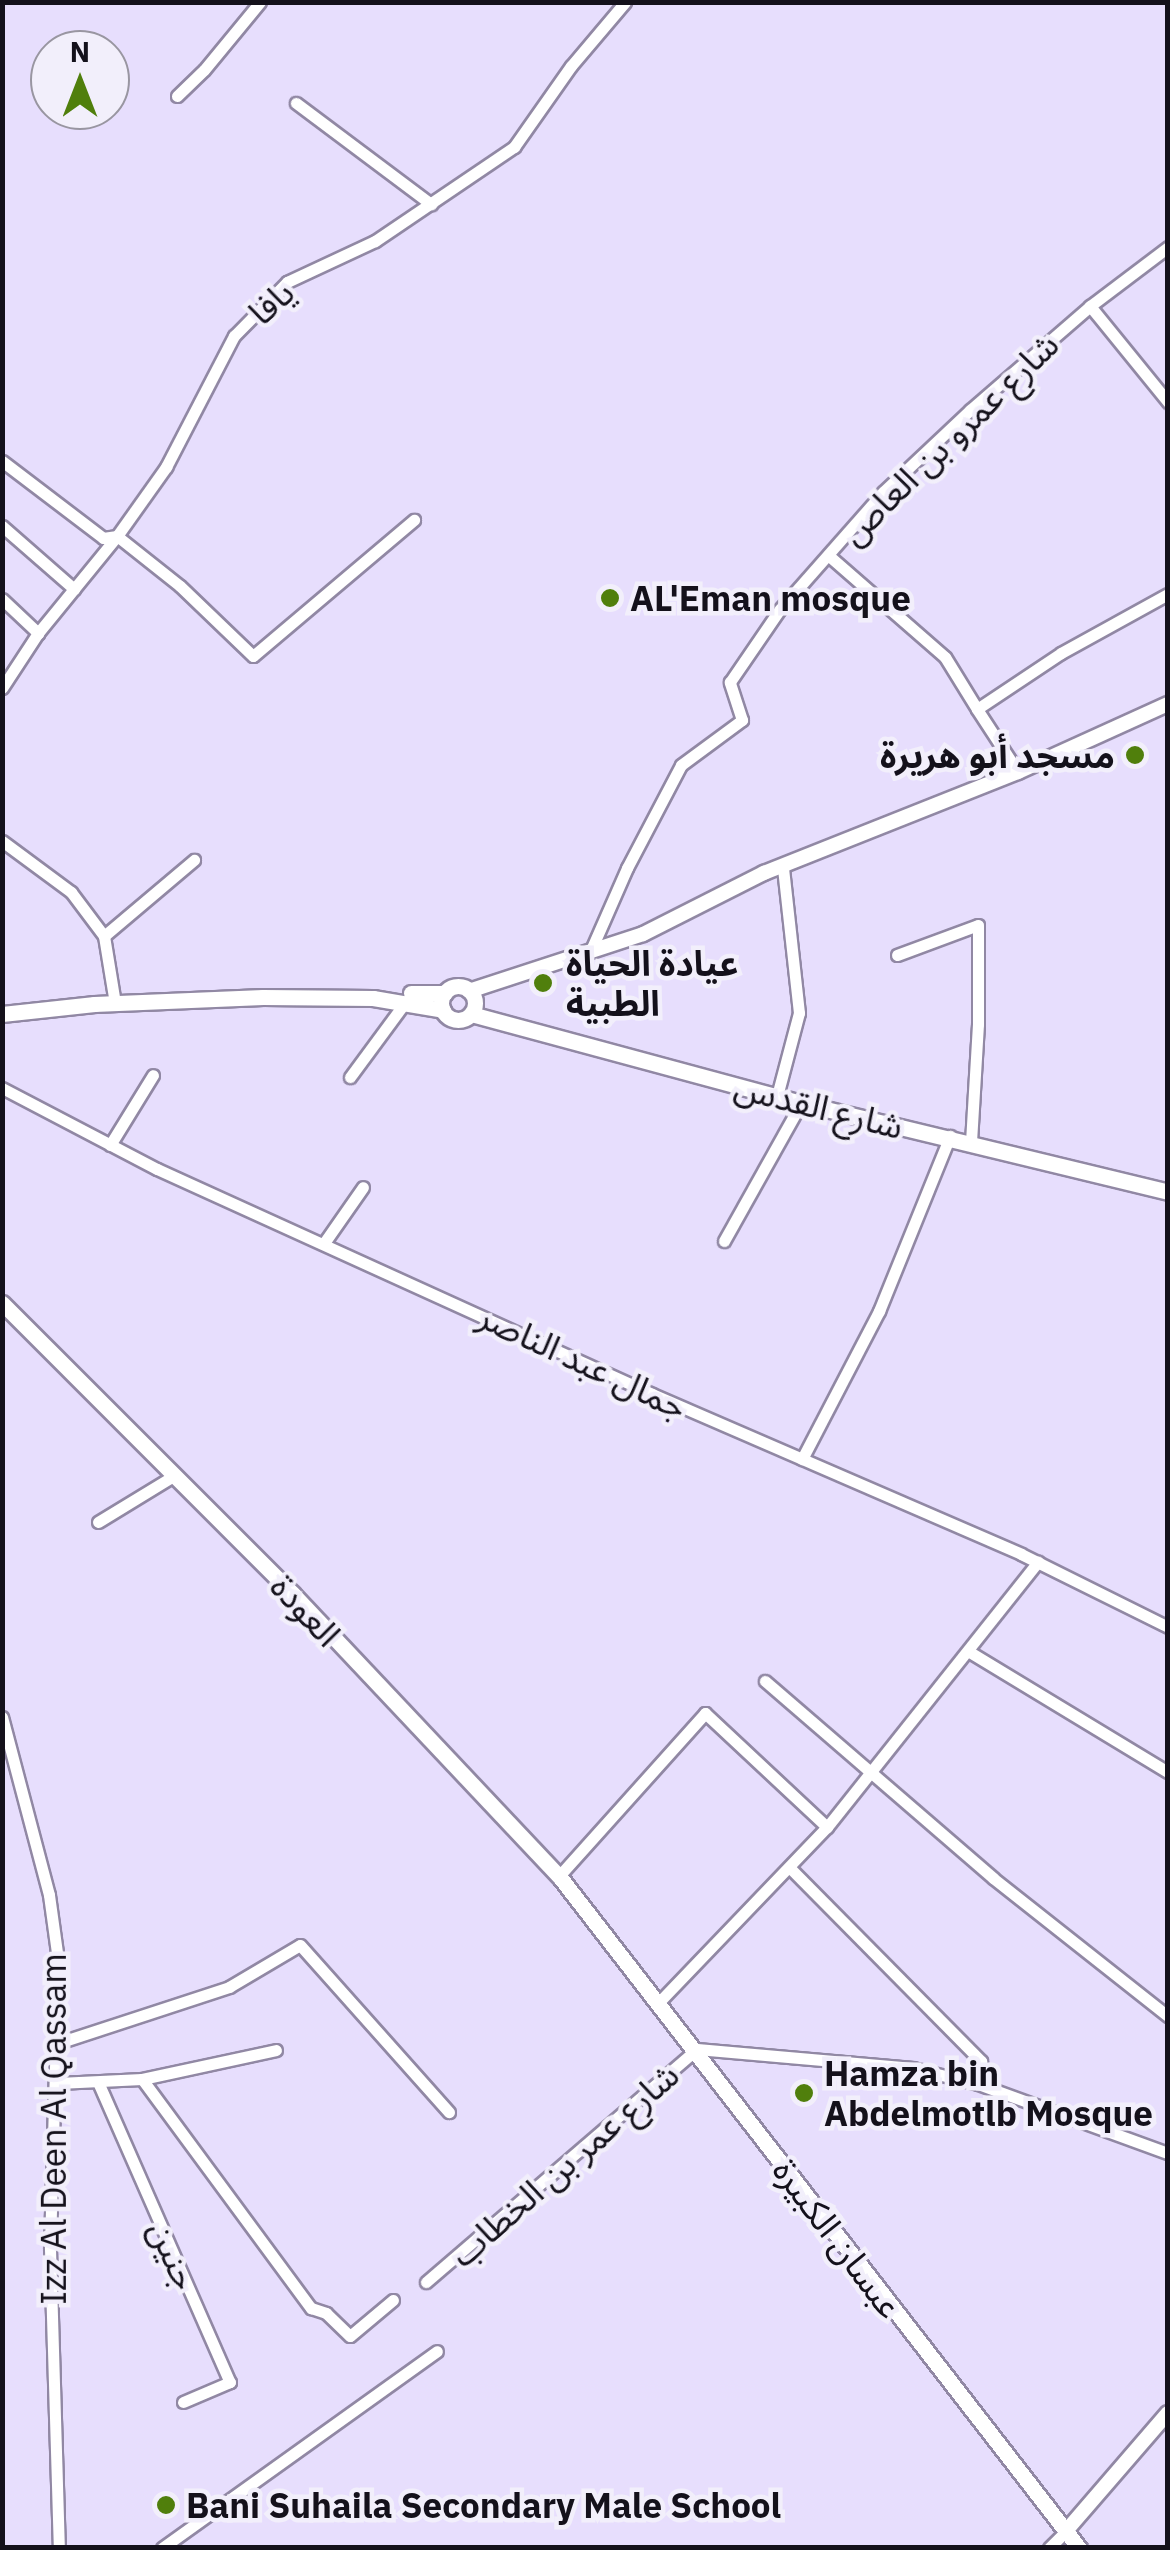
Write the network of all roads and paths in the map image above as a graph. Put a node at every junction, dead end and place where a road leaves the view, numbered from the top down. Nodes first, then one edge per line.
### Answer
1 (260, 2) edge
2 (626, 2) edge
3 (176, 96) dead end
4 (296, 103) dead end
5 (431, 204) junction
6 (1168, 247) edge
7 (1090, 306) junction
8 (1168, 402) edge
9 (2, 461) edge
10 (414, 520) dead end
11 (2, 526) edge
12 (117, 536) junction
13 (828, 555) junction
14 (74, 589) junction
15 (1168, 594) edge
16 (2, 598) edge
17 (38, 633) junction
18 (2, 688) edge
19 (1168, 704) edge
20 (977, 709) junction
21 (1018, 772) junction
22 (2, 841) edge
23 (194, 860) dead end
24 (783, 867) junction
25 (104, 936) junction
26 (591, 950) junction
27 (898, 955) dead end
28 (469, 990) junction
29 (114, 1001) junction
30 (406, 1001) junction
31 (444, 1002) junction
32 (2, 1014) edge
33 (471, 1014) junction
34 (152, 1076) dead end
35 (350, 1077) dead end
36 (2, 1088) edge
37 (776, 1096) junction
38 (801, 1103) junction
39 (950, 1136) junction
40 (971, 1141) junction
41 (110, 1145) junction
42 (363, 1188) dead end
43 (1168, 1192) edge
44 (724, 1241) dead end
45 (324, 1242) junction
46 (2, 1303) edge
47 (802, 1459) junction
48 (175, 1475) junction
49 (98, 1522) dead end
50 (1038, 1562) junction
51 (1168, 1627) edge
52 (968, 1651) junction
53 (765, 1681) dead end
54 (2, 1717) edge
55 (1168, 1772) edge
56 (871, 1773) junction
57 (827, 1827) junction
58 (790, 1868) junction
59 (559, 1876) junction
60 (600, 1926) joint
61 (660, 2001) junction
62 (1168, 2016) edge
63 (58, 2044) junction
64 (276, 2050) dead end
65 (697, 2050) junction
66 (142, 2079) junction
67 (98, 2082) junction
68 (58, 2083) junction
69 (978, 2084) junction
70 (449, 2112) dead end
71 (1168, 2152) edge
72 (426, 2282) dead end
73 (393, 2300) dead end
74 (437, 2352) dead end
75 (183, 2402) dead end
76 (1168, 2413) edge
77 (1066, 2531) junction
78 (59, 2548) edge
79 (162, 2548) edge
80 (1049, 2548) edge
81 (1080, 2548) edge

1 - 3 street
2 - 5 street, يافا
4 - 5 street
5 - 12 street, يافا
6 - 7 street, شارع عمرو بن العاص
7 - 8 street
7 - 13 street, شارع عمرو بن العاص
9 - 12 street
10 - 12 street
11 - 14 street
12 - 14 street, يافا
13 - 20 street
13 - 26 street, شارع عمرو بن العاص
14 - 17 street, يافا
15 - 20 street
16 - 17 street
17 - 18 street, يافا
19 - 21 street
20 - 21 street
21 - 24 street
22 - 25 street
23 - 25 street
24 - 26 street
24 - 37 street
25 - 29 street
26 - 28 street
27 - 40 street
28 - 31 main road
28 - 33 main road
29 - 30 main road
29 - 31 main road
29 - 32 main road
30 - 31 main road
30 - 35 street
31 - 33 main road
33 - 37 main road, شارع القدس
34 - 41 street
36 - 41 street, جمال عبد الناصر
37 - 38 main road, شارع القدس
38 - 39 main road, شارع القدس
38 - 44 street
39 - 40 main road, شارع القدس
39 - 47 street
40 - 43 main road, شارع القدس
41 - 45 street, جمال عبد الناصر
42 - 45 street
45 - 47 street, جمال عبد الناصر
46 - 48 main road, العودة
47 - 50 street, جمال عبد الناصر
48 - 49 street
48 - 59 main road, العودة
50 - 51 street, جمال عبد الناصر
50 - 52 street
52 - 55 street
52 - 56 street
53 - 56 street
54 - 63 street, Izz Al Deen Al Qassam
56 - 57 street
56 - 62 street
57 - 58 street
57 - 59 street
58 - 61 street
58 - 69 street
59 - 60 main road, العودة
60 - 61 main road, عبسان الكبيرة
61 - 65 main road, عبسان الكبيرة
63 - 68 street, Izz Al Deen Al Qassam
63 - 70 street
64 - 66 street
65 - 69 street, شارع عمر بن الخطاب
65 - 72 street, شارع عمر بن الخطاب
65 - 77 main road, عبسان الكبيرة
66 - 67 street
66 - 73 street
67 - 68 street
67 - 75 street, جنين
68 - 78 street, Izz Al Deen Al Qassam
69 - 71 street, شارع عمر بن الخطاب
74 - 79 street
76 - 77 street
77 - 80 street
77 - 81 main road, عبسان الكبيرة

